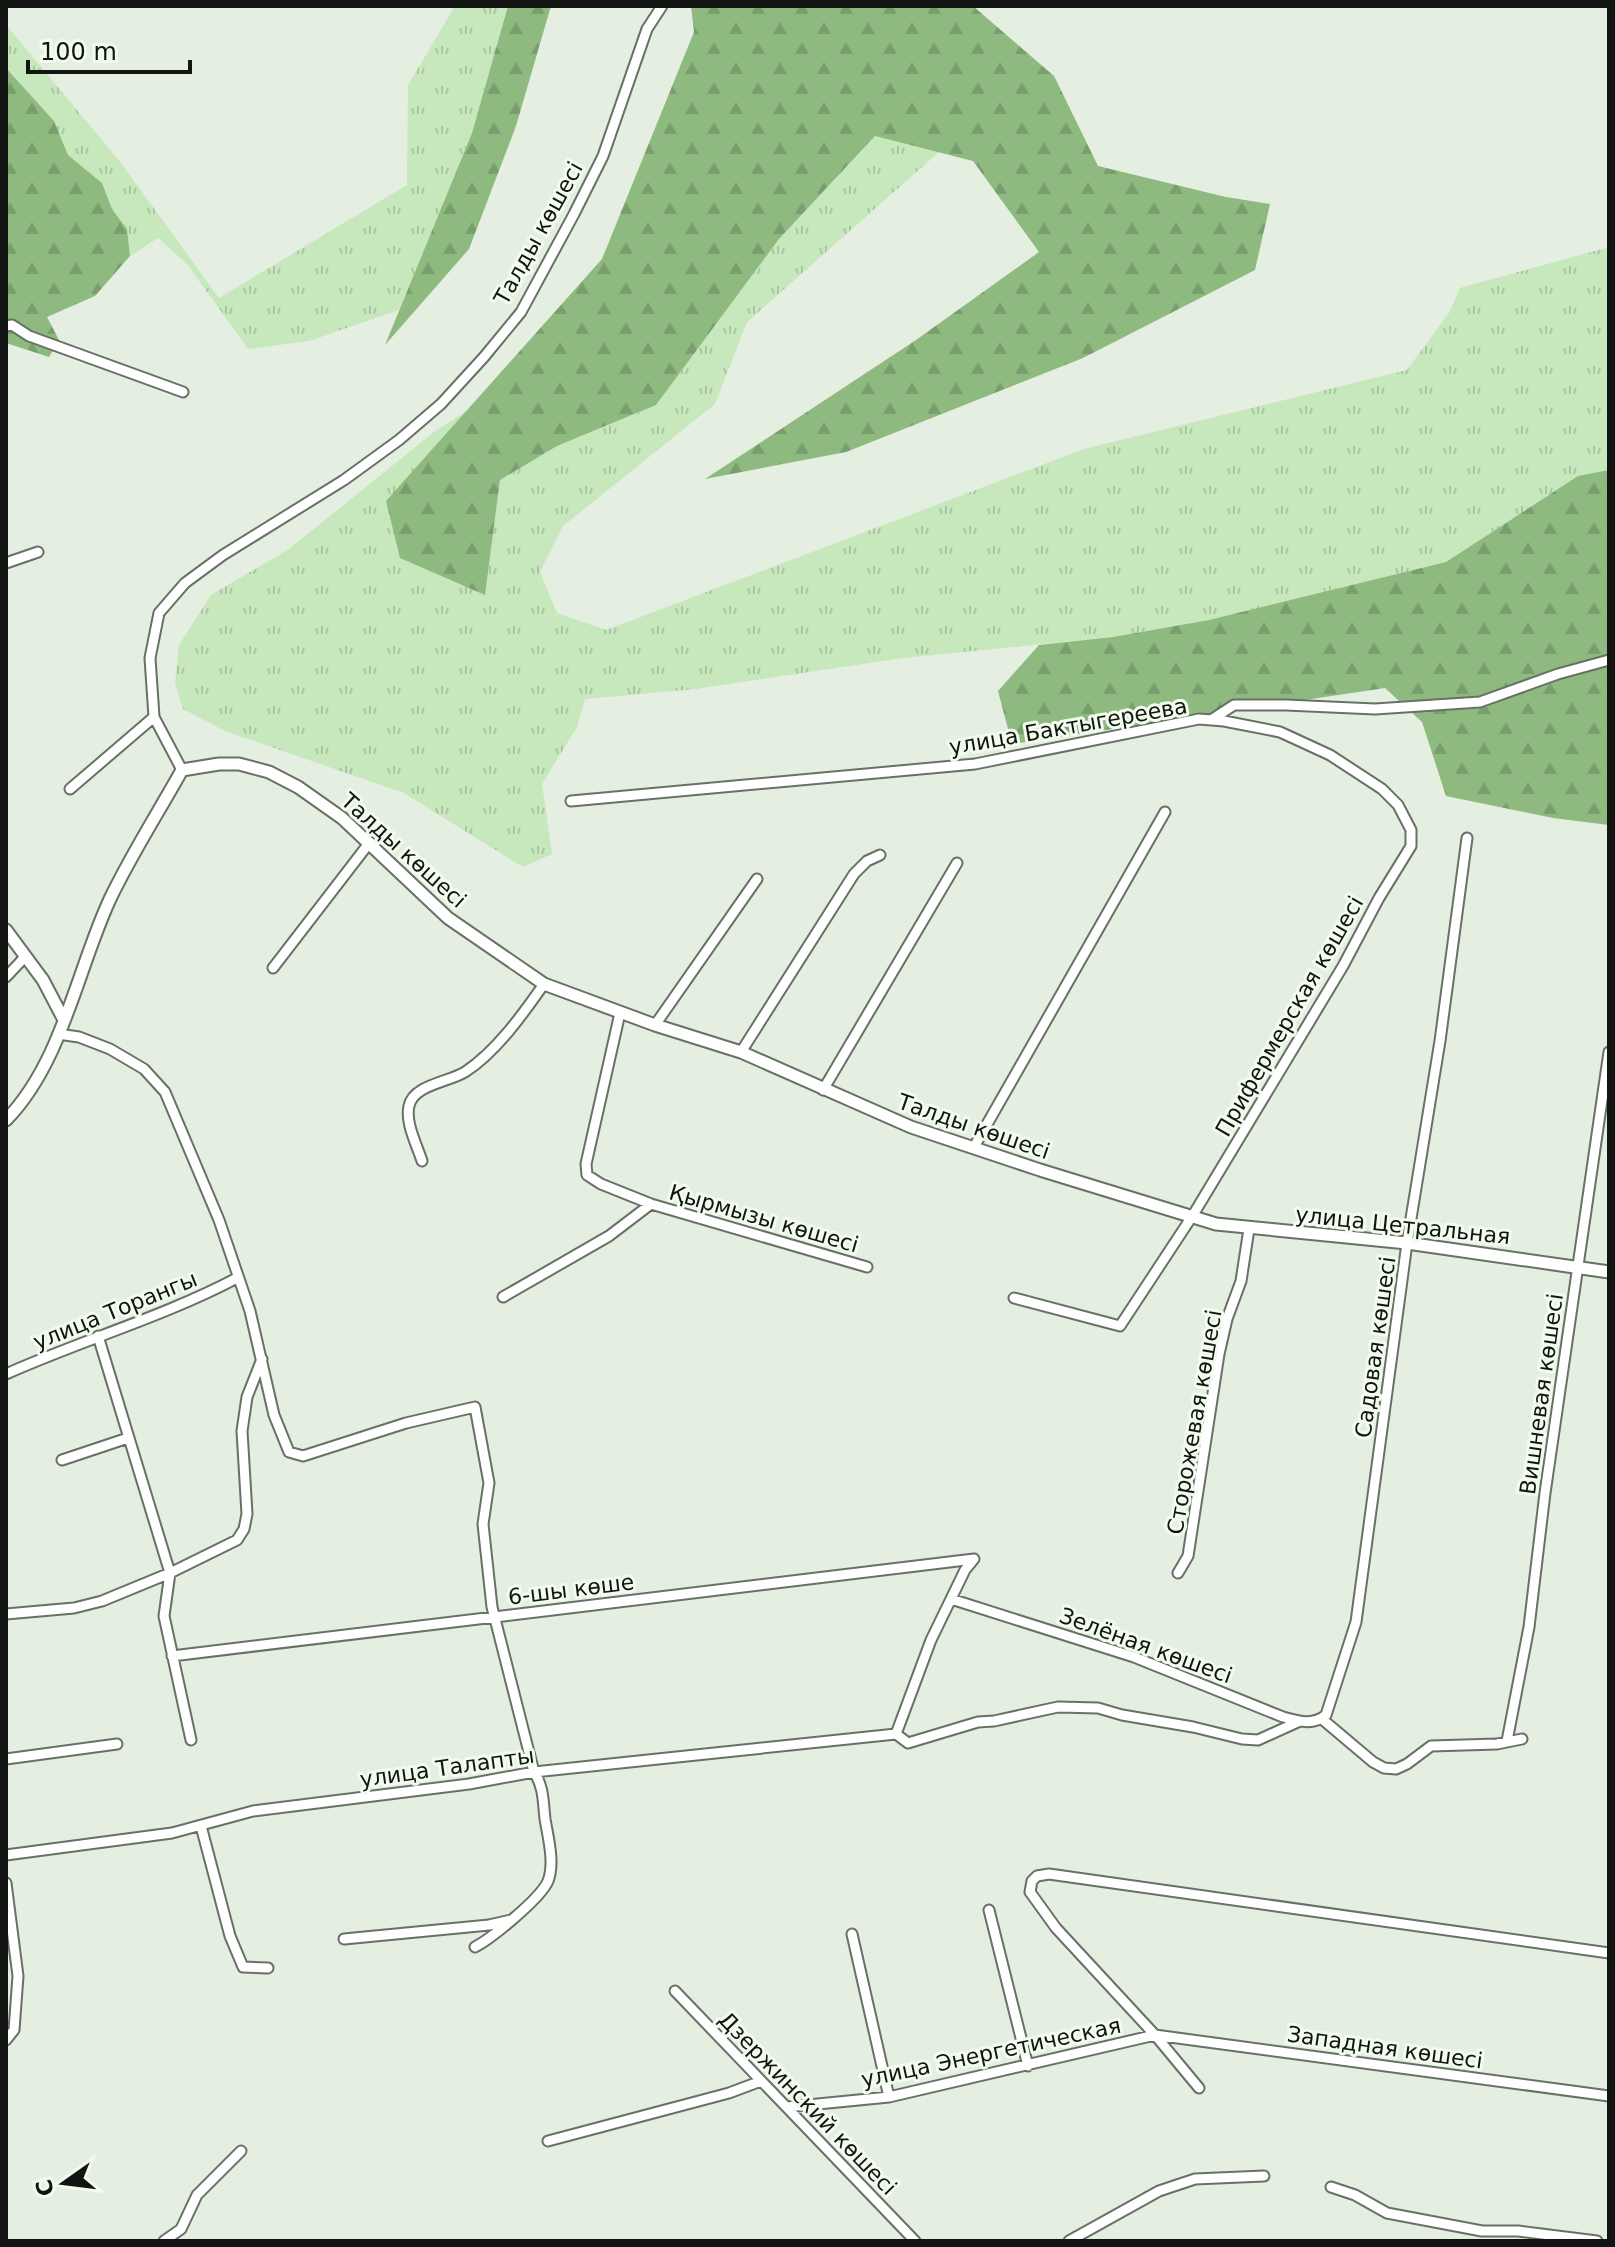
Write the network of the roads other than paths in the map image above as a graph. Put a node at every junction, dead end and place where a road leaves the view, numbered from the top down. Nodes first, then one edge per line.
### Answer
1 (662, 6) edge
2 (6, 326) edge
3 (183, 392) dead end
4 (38, 552) dead end
5 (6, 563) edge
6 (1609, 660) edge
7 (154, 717) junction
8 (1211, 720) junction
9 (182, 770) junction
10 (70, 789) dead end
11 (571, 801) dead end
12 (1165, 812) dead end
13 (1467, 838) dead end
14 (370, 842) junction
15 (880, 855) dead end
16 (957, 863) dead end
17 (757, 879) dead end
18 (6, 930) edge
19 (24, 958) junction
20 (273, 968) dead end
21 (6, 977) edge
22 (544, 984) junction
23 (620, 1013) junction
24 (64, 1020) junction
25 (655, 1025) junction
26 (58, 1034) junction
27 (741, 1052) junction
28 (1609, 1052) edge
29 (823, 1090) junction
30 (6, 1120) edge
31 (974, 1147) junction
32 (422, 1161) dead end
33 (651, 1204) junction
34 (1193, 1215) junction
35 (1249, 1229) junction
36 (1407, 1243) junction
37 (867, 1267) dead end
38 (1578, 1267) junction
39 (1609, 1272) edge
40 (237, 1278) junction
41 (503, 1297) dead end
42 (1014, 1298) dead end
43 (98, 1336) junction
44 (262, 1359) junction
45 (6, 1374) edge
46 (128, 1438) junction
47 (62, 1460) dead end
48 (170, 1573) junction
49 (1178, 1573) dead end
50 (951, 1599) junction
51 (6, 1614) edge
52 (496, 1617) junction
53 (172, 1656) junction
54 (1324, 1717) junction
55 (1300, 1721) junction
56 (899, 1738) junction
57 (1522, 1739) dead end
58 (191, 1740) dead end
59 (1507, 1741) junction
60 (117, 1744) dead end
61 (6, 1759) edge
62 (534, 1772) junction
63 (201, 1826) junction
64 (6, 1855) edge
65 (6, 1883) edge
66 (989, 1910) dead end
67 (515, 1919) junction
68 (852, 1934) dead end
69 (344, 1939) dead end
70 (475, 1947) dead end
71 (1609, 1953) edge
72 (268, 1968) dead end
73 (675, 1991) dead end
74 (1155, 2035) junction
75 (6, 2040) edge
76 (1028, 2066) junction
77 (761, 2081) junction
78 (1199, 2088) dead end
79 (1609, 2096) edge
80 (889, 2097) junction
81 (787, 2107) junction
82 (548, 2141) dead end
83 (241, 2151) dead end
84 (1264, 2176) dead end
85 (1331, 2187) dead end
86 (164, 2241) edge
87 (915, 2241) edge
88 (1069, 2241) edge
89 (1597, 2241) edge

1 - 7 street, Талды көшесі
2 - 3 street
4 - 5 street
6 - 8 street, улица Бактыгереева
7 - 9 street, Талды көшесі
7 - 10 street
8 - 11 street, улица Бактыгереева
8 - 34 street, Прифермерская көшесі
9 - 14 street, Талды көшесі
9 - 24 street
12 - 31 street
13 - 36 street, Садовая көшесі
14 - 20 street
14 - 22 street, Талды көшесі
15 - 27 street
16 - 29 street
17 - 25 street
18 - 19 street
19 - 21 street
19 - 24 street
22 - 23 street, Талды көшесі
22 - 32 street
23 - 25 street, Талды көшесі
23 - 33 street, Қырмызы көшесі
24 - 26 street
25 - 27 street, Талды көшесі
26 - 30 street
26 - 40 street
27 - 29 street, Талды көшесі
28 - 38 street, Вишневая көшесі
29 - 31 street, Талды көшесі
31 - 34 street, Талды көшесі
33 - 37 street, Қырмызы көшесі
33 - 41 street, Қырмызы көшесі
34 - 35 street, улица Цетральная
34 - 42 street, Прифермерская көшесі
35 - 36 street, улица Цетральная
35 - 49 street, Сторожевая көшесі
36 - 38 street, улица Цетральная
36 - 54 street, Садовая көшесі
38 - 39 street, улица Цетральная
38 - 59 street, Вишневая көшесі
40 - 43 street, улица Торангы
40 - 44 street
43 - 45 street, улица Торангы
43 - 46 street
44 - 48 street
44 - 52 street
46 - 47 street
46 - 48 street
48 - 51 street
48 - 53 street
50 - 52 street, 6-шы көше
50 - 55 street, Зелёная көшесі
50 - 56 street
52 - 53 street, 6-шы көше
52 - 62 street
53 - 58 street
54 - 55 street, Зелёная көшесі
54 - 59 street
55 - 56 street, улица Талапты
56 - 62 street, улица Талапты
57 - 59 street
60 - 61 street
62 - 63 street, улица Талапты
62 - 67 street
63 - 64 street, улица Талапты
63 - 72 street
65 - 75 street
66 - 76 street
67 - 69 street
67 - 70 street
68 - 80 street
71 - 74 street
73 - 77 street, Дзержинский көшесі
74 - 76 street, улица Энергетическая
74 - 78 street
74 - 79 street, Западная көшесі
76 - 80 street, улица Энергетическая
77 - 81 street, Дзержинский көшесі
77 - 82 street
80 - 81 street, улица Энергетическая
81 - 87 street, Дзержинский көшесі
83 - 86 street
84 - 88 street
85 - 89 street

